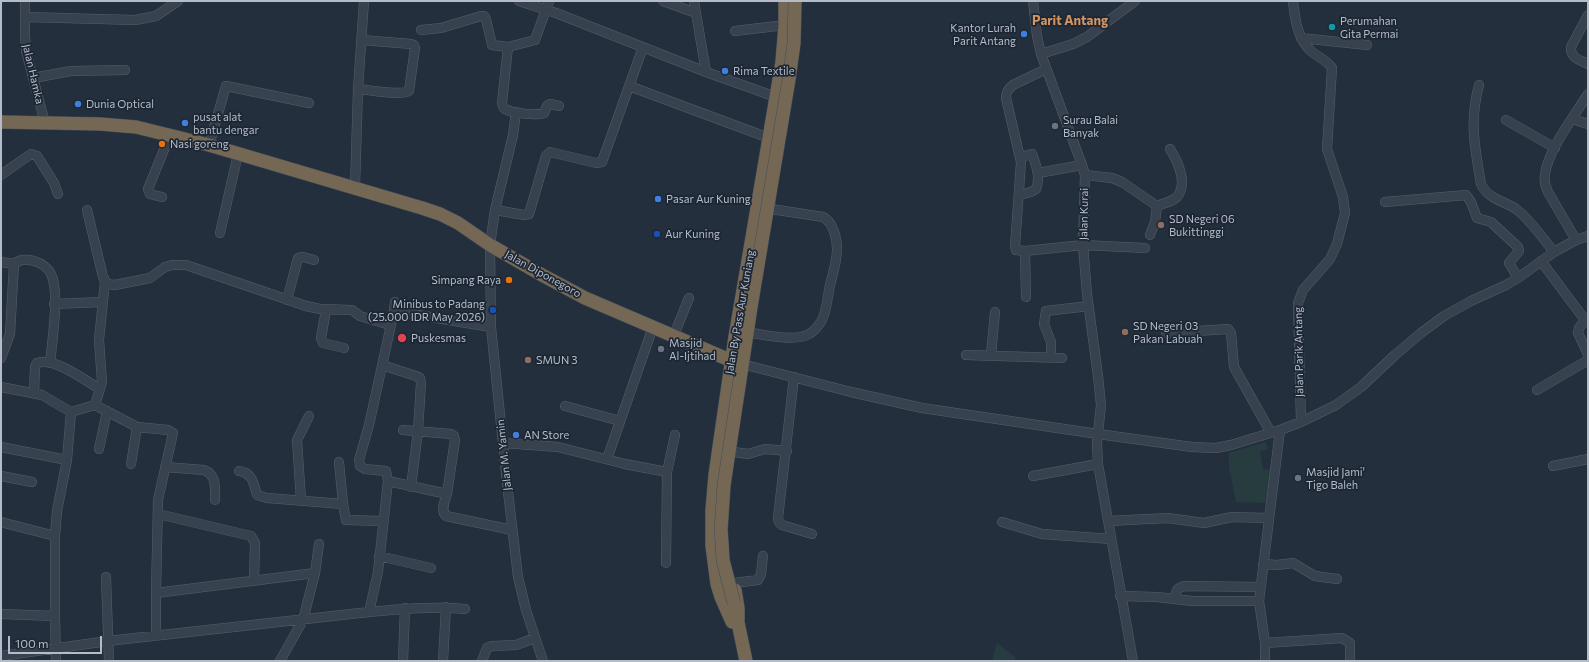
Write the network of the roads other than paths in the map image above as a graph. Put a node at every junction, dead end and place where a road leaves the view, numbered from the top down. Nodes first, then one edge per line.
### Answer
1 (25, 1) edge
2 (178, 1) edge
3 (364, 1) edge
4 (519, 1) edge
5 (663, 1) edge
6 (694, 1) edge
7 (785, 1) edge
8 (790, 1) edge
9 (794, 1) edge
10 (800, 1) edge
11 (1033, 1) edge
12 (1135, 1) edge
13 (1293, 1) edge
14 (547, 5) edge
15 (696, 13) junction
16 (1588, 15) edge
17 (25, 16) junction
18 (785, 25) junction
19 (422, 30) dead end
20 (735, 31) dead end
21 (1301, 38) junction
22 (362, 40) junction
23 (1367, 45) dead end
24 (643, 46) junction
25 (508, 47) junction
26 (1041, 54) junction
27 (1588, 64) edge
28 (1046, 69) junction
29 (125, 70) dead end
30 (706, 72) junction
31 (32, 78) junction
32 (1479, 85) dead end
33 (629, 86) junction
34 (358, 89) junction
35 (1588, 94) edge
36 (776, 97) junction
37 (309, 103) dead end
38 (559, 106) dead end
39 (516, 112) junction
40 (1572, 119) junction
41 (1506, 120) dead end
42 (1, 122) edge
43 (45, 123) junction
44 (1588, 124) edge
45 (170, 136) junction
46 (769, 138) junction
47 (209, 145) junction
48 (1555, 148) junction
49 (1170, 149) dead end
50 (238, 154) junction
51 (1021, 157) junction
52 (1082, 165) junction
53 (1038, 173) junction
54 (1, 175) edge
55 (1084, 175) junction
56 (355, 188) junction
57 (58, 194) dead end
58 (1019, 195) junction
59 (162, 196) dead end
60 (1385, 202) dead end
61 (1157, 206) junction
62 (771, 209) junction
63 (87, 210) dead end
64 (494, 210) junction
65 (220, 233) dead end
66 (1150, 235) dead end
67 (1588, 236) edge
68 (1576, 240) junction
69 (490, 245) junction
70 (1083, 245) junction
71 (1145, 248) dead end
72 (1025, 251) junction
73 (1554, 252) junction
74 (314, 260) dead end
75 (1541, 261) junction
76 (1, 262) edge
77 (14, 264) junction
78 (747, 274) junction
79 (760, 277) junction
80 (1518, 278) junction
81 (105, 281) junction
82 (1026, 297) dead end
83 (689, 298) dead end
84 (287, 300) junction
85 (102, 302) junction
86 (54, 304) junction
87 (1089, 306) junction
88 (326, 310) junction
89 (995, 312) dead end
90 (1587, 320) edge
91 (390, 325) junction
92 (491, 327) junction
93 (653, 327) junction
94 (751, 333) junction
95 (1166, 333) dead end
96 (674, 335) junction
97 (1585, 341) edge
98 (344, 348) dead end
99 (1588, 354) edge
100 (966, 355) dead end
101 (991, 355) junction
102 (1051, 356) junction
103 (1, 358) edge
104 (1062, 358) dead end
105 (1588, 360) edge
106 (732, 361) junction
107 (50, 363) junction
108 (382, 365) junction
109 (746, 365) junction
110 (794, 377) junction
111 (1, 387) edge
112 (100, 389) junction
113 (1537, 390) dead end
114 (34, 392) junction
115 (95, 405) junction
116 (565, 406) dead end
117 (107, 411) junction
118 (72, 412) junction
119 (309, 416) dead end
120 (620, 421) junction
121 (1301, 422) junction
122 (137, 427) junction
123 (403, 430) dead end
124 (418, 431) junction
125 (1276, 431) junction
126 (1098, 434) junction
127 (675, 435) dead end
128 (503, 443) junction
129 (1, 447) edge
130 (99, 449) dead end
131 (734, 452) junction
132 (786, 452) junction
133 (607, 459) junction
134 (1588, 459) edge
135 (67, 460) junction
136 (339, 462) dead end
137 (132, 464) dead end
138 (1098, 464) junction
139 (1553, 466) dead end
140 (165, 467) junction
141 (239, 471) dead end
142 (667, 472) junction
143 (1, 476) edge
144 (1033, 476) dead end
145 (388, 481) junction
146 (32, 482) dead end
147 (412, 487) junction
148 (447, 494) junction
149 (216, 500) dead end
150 (301, 500) junction
151 (342, 504) junction
152 (158, 514) junction
153 (1269, 518) junction
154 (382, 521) junction
155 (1108, 521) junction
156 (1, 522) edge
157 (1002, 522) dead end
158 (512, 530) junction
159 (812, 534) dead end
160 (55, 536) junction
161 (1111, 539) junction
162 (319, 544) dead end
163 (380, 556) junction
164 (763, 556) dead end
165 (666, 562) dead end
166 (1263, 564) junction
167 (431, 568) dead end
168 (314, 573) junction
169 (106, 578) dead end
170 (1337, 578) dead end
171 (254, 580) junction
172 (734, 583) junction
173 (1261, 587) junction
174 (156, 593) junction
175 (1120, 596) junction
176 (1175, 599) junction
177 (1259, 600) junction
178 (731, 603) junction
179 (446, 607) junction
180 (405, 608) junction
181 (465, 609) dead end
182 (369, 612) junction
183 (1, 614) edge
184 (55, 616) junction
185 (303, 620) junction
186 (735, 621) junction
187 (156, 636) junction
188 (535, 638) junction
189 (108, 641) junction
190 (1265, 643) junction
191 (56, 649) junction
192 (1, 656) edge
193 (56, 661) edge
194 (108, 661) edge
195 (280, 661) edge
196 (403, 661) edge
197 (443, 661) edge
198 (482, 661) edge
199 (543, 661) edge
200 (739, 661) edge
201 (746, 661) edge
202 (1133, 661) edge
203 (1265, 661) edge
204 (1350, 661) edge

1 - 17 street, Jalan Hamka
2 - 17 street
3 - 22 street
4 - 14 street
5 - 15 street
6 - 15 street
7 - 18 highway, Jalan By Pass Aur Kuniang
8 - 178 highway, Jalan By Pass Aur Kuniang
9 - 178 highway, Jalan By Pass Aur Kuniang, bridge
10 - 62 highway, Jalan By Pass Aur Kuniang
11 - 26 street, Jalan Kurai
12 - 26 street
13 - 21 street, Jalan Parik Antang
14 - 24 street
14 - 25 street
15 - 30 street
16 - 27 street
17 - 31 street, Jalan Hamka
18 - 20 street
18 - 36 highway, Jalan By Pass Aur Kuniang
19 - 25 street
21 - 23 street
21 - 121 street, Jalan Parik Antang
22 - 34 street
22 - 34 street
24 - 30 street
24 - 33 street
25 - 39 street
26 - 28 street, Jalan Kurai
28 - 51 street
28 - 52 street, Jalan Kurai
29 - 31 street
30 - 36 street
31 - 43 street, Jalan Hamka
32 - 73 street
33 - 46 street
33 - 64 street
34 - 56 street
35 - 40 street
36 - 46 highway, Jalan By Pass Aur Kuniang
37 - 47 street
38 - 39 street
39 - 64 street, Jalan M. Yamin
40 - 44 street
40 - 48 street
41 - 48 street
42 - 43 highway, Jalan Diponegoro
43 - 45 highway, Jalan Diponegoro
45 - 47 highway, Jalan Diponegoro
45 - 59 street
46 - 78 highway, Jalan By Pass Aur Kuniang
47 - 50 highway, Jalan Diponegoro
48 - 68 street
49 - 61 street
50 - 56 highway, Jalan Diponegoro
50 - 65 street
51 - 53 street
51 - 58 street
52 - 53 street
52 - 55 street, Jalan Kurai
53 - 58 street
54 - 57 street
55 - 61 street
55 - 70 street, Jalan Kurai
56 - 69 highway, Jalan Diponegoro
58 - 72 street
60 - 80 street
61 - 66 street
62 - 79 highway, Jalan By Pass Aur Kuniang
62 - 94 street
63 - 81 street
64 - 69 street, Jalan M. Yamin
67 - 68 street
68 - 73 street
69 - 92 street, Jalan M. Yamin
69 - 93 highway, Jalan Diponegoro
70 - 71 street
70 - 72 street
70 - 87 street, Jalan Kurai
72 - 82 street
73 - 75 street
74 - 84 street
75 - 80 street
75 - 90 street
76 - 77 street
77 - 86 street
77 - 103 street
78 - 79 highway
78 - 106 highway, Jalan By Pass Aur Kuniang
79 - 94 highway, Jalan By Pass Aur Kuniang
80 - 121 street
81 - 84 street
81 - 85 street
83 - 96 street
84 - 88 street
85 - 86 street
85 - 112 street
86 - 107 street
87 - 102 street
87 - 126 street, Jalan Kurai
88 - 91 street
88 - 98 street
89 - 101 street
90 - 97 street
91 - 92 street
91 - 108 street
92 - 128 street, Jalan M. Yamin
93 - 96 highway, Jalan Diponegoro
93 - 120 street
94 - 109 highway, Jalan By Pass Aur Kuniang
95 - 125 street
96 - 106 highway, Jalan Diponegoro
97 - 99 street
100 - 101 street
101 - 102 street
102 - 104 street
105 - 113 street
106 - 186 highway, Jalan By Pass Aur Kuniang
107 - 112 street
107 - 114 street
108 - 124 street
108 - 145 street
109 - 110 street
109 - 131 highway, Jalan By Pass Aur Kuniang
110 - 126 street
110 - 132 street
111 - 114 street
112 - 115 street
114 - 118 street
115 - 117 street
115 - 118 street
116 - 120 street
117 - 122 street
117 - 130 street
118 - 135 street
119 - 150 street
120 - 133 street
121 - 125 street
122 - 137 street
122 - 140 street
123 - 124 street
124 - 147 street
124 - 148 street
125 - 126 street
125 - 153 street
126 - 138 street, Jalan Kurai
127 - 142 street
128 - 133 street
128 - 158 street, Jalan M. Yamin
129 - 135 street
131 - 132 street
131 - 172 highway, Jalan By Pass Aur Kuniang
132 - 159 street
133 - 142 street
134 - 139 street
135 - 160 street
136 - 151 street
138 - 144 street
138 - 155 street, Jalan Kurai
140 - 149 street
140 - 152 street
141 - 150 street
142 - 165 street
143 - 146 street
145 - 147 street
145 - 154 street
147 - 148 street
148 - 158 street
150 - 151 street
151 - 154 street
152 - 171 street
152 - 174 street
153 - 155 street
153 - 166 street
154 - 163 street
155 - 161 street, Jalan Kurai
156 - 160 street
157 - 161 street
158 - 188 street, Jalan M. Yamin
160 - 184 street
161 - 175 street, Jalan Kurai
162 - 168 street
163 - 167 street
163 - 182 street
164 - 172 street
166 - 170 street
166 - 173 street
168 - 171 street
168 - 185 street
169 - 189 street
171 - 174 street
172 - 186 highway, Jalan By Pass Aur Kuniang
173 - 176 street
173 - 177 street
174 - 187 street
175 - 176 street
175 - 202 street, Jalan Kurai
176 - 177 street
177 - 190 street
178 - 186 highway, Jalan By Pass Aur Kuniang
179 - 180 street
179 - 181 street
179 - 197 street
180 - 182 street
180 - 196 street
182 - 185 street
183 - 184 street
184 - 191 street
185 - 187 street
185 - 195 street
186 - 200 highway, Jalan By Pass Aur Kuniang
186 - 201 highway, Jalan By Pass Aur Kuniang
187 - 189 street
188 - 198 street
188 - 199 street, Jalan M. Yamin
189 - 191 street
189 - 194 street
190 - 203 street
190 - 204 street
191 - 192 street
191 - 193 street

